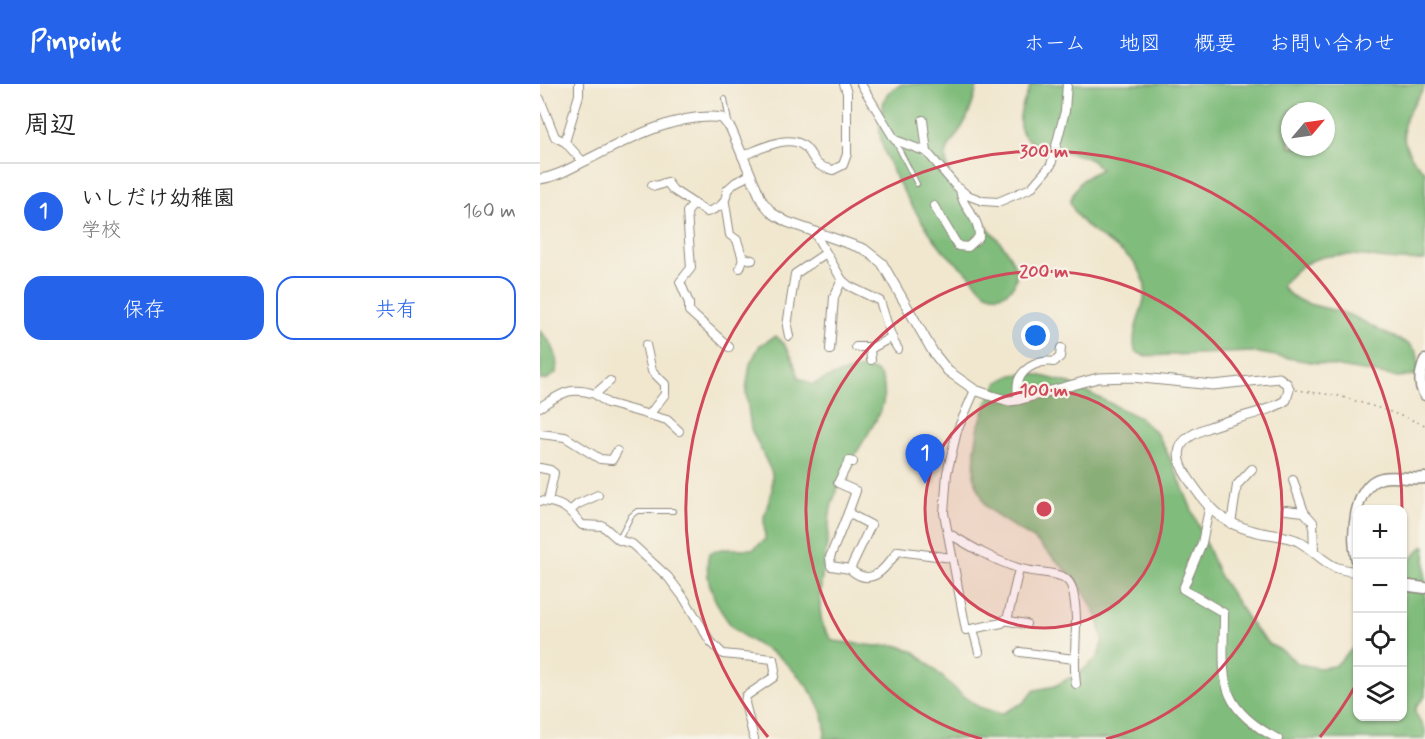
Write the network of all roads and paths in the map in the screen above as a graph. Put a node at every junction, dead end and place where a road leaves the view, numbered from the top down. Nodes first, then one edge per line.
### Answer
1 (579, 84) edge
2 (844, 84) edge
3 (861, 84) edge
4 (1067, 84) edge
5 (540, 99) edge
6 (725, 99) dead end
7 (923, 120) dead end
8 (731, 129) junction
9 (895, 140) junction
10 (565, 142) junction
11 (927, 152) junction
12 (742, 156) junction
13 (583, 162) junction
14 (750, 175) junction
15 (540, 179) edge
16 (966, 181) dead end
17 (917, 184) dead end
18 (652, 185) dead end
19 (962, 190) junction
20 (725, 203) junction
21 (694, 204) junction
22 (934, 206) dead end
23 (814, 232) junction
24 (826, 253) junction
25 (742, 257) junction
26 (752, 260) dead end
27 (740, 268) dead end
28 (842, 280) junction
29 (789, 336) dead end
30 (892, 338) junction
31 (646, 345) dead end
32 (729, 346) dead end
33 (856, 347) dead end
34 (873, 347) junction
35 (1061, 348) dead end
36 (898, 349) dead end
37 (830, 350) dead end
38 (871, 360) dead end
39 (1425, 360) edge
40 (610, 381) dead end
41 (1289, 389) junction
42 (975, 390) junction
43 (596, 394) junction
44 (1425, 395) edge
45 (1018, 400) junction
46 (540, 407) edge
47 (649, 415) junction
48 (1425, 425) edge
49 (679, 431) dead end
50 (540, 434) edge
51 (617, 451) dead end
52 (853, 462) dead end
53 (540, 468) edge
54 (1252, 469) dead end
55 (1425, 478) edge
56 (1293, 480) dead end
57 (598, 495) dead end
58 (544, 501) edge
59 (1209, 509) junction
60 (1286, 510) dead end
61 (570, 511) junction
62 (673, 512) dead end
63 (1304, 512) junction
64 (848, 513) junction
65 (1231, 524) junction
66 (948, 533) junction
67 (619, 540) junction
68 (1314, 552) junction
69 (952, 558) junction
70 (1358, 559) edge
71 (1019, 568) junction
72 (850, 569) junction
73 (1353, 571) edge
74 (1407, 586) edge
75 (1425, 588) edge
76 (1005, 620) junction
77 (1026, 624) dead end
78 (973, 629) junction
79 (979, 652) dead end
80 (1020, 652) dead end
81 (1074, 660) junction
82 (1076, 684) dead end
83 (754, 739) edge
84 (1278, 739) edge

1 - 10 street
2 - 12 street
3 - 9 street
4 - 19 street
5 - 10 street
6 - 8 lane
7 - 11 street
8 - 12 street
8 - 13 street
9 - 11 street
9 - 17 lane
10 - 13 street
11 - 19 street
12 - 14 street
13 - 15 street
14 - 20 street
14 - 23 street
16 - 19 street
18 - 21 street
19 - 22 street
20 - 21 street
20 - 25 street
21 - 32 street
23 - 24 street
23 - 42 street
24 - 28 street
24 - 29 street
25 - 26 street
25 - 27 street
28 - 30 street
28 - 37 street
30 - 34 street
30 - 36 street
31 - 47 street
33 - 34 street
34 - 38 street
35 - 45 street
39 - 44 main road
40 - 43 street
41 - 45 street
41 - 48 path
41 - 59 street
42 - 45 street
42 - 66 street
43 - 46 street
43 - 47 street
47 - 49 street
50 - 51 street
52 - 64 street
53 - 58 street
54 - 65 street
55 - 70 main road
56 - 63 street
57 - 61 street
58 - 61 street
59 - 65 street
59 - 84 street
60 - 63 street
61 - 67 street
62 - 67 lane
63 - 68 street
64 - 72 street
64 - 72 street
65 - 68 street
66 - 69 street
66 - 71 street
67 - 83 street
68 - 73 street
69 - 72 street
69 - 78 street
71 - 76 street
71 - 81 street
74 - 75 main road
76 - 77 street
76 - 78 street
78 - 79 street
80 - 81 street
81 - 82 street

